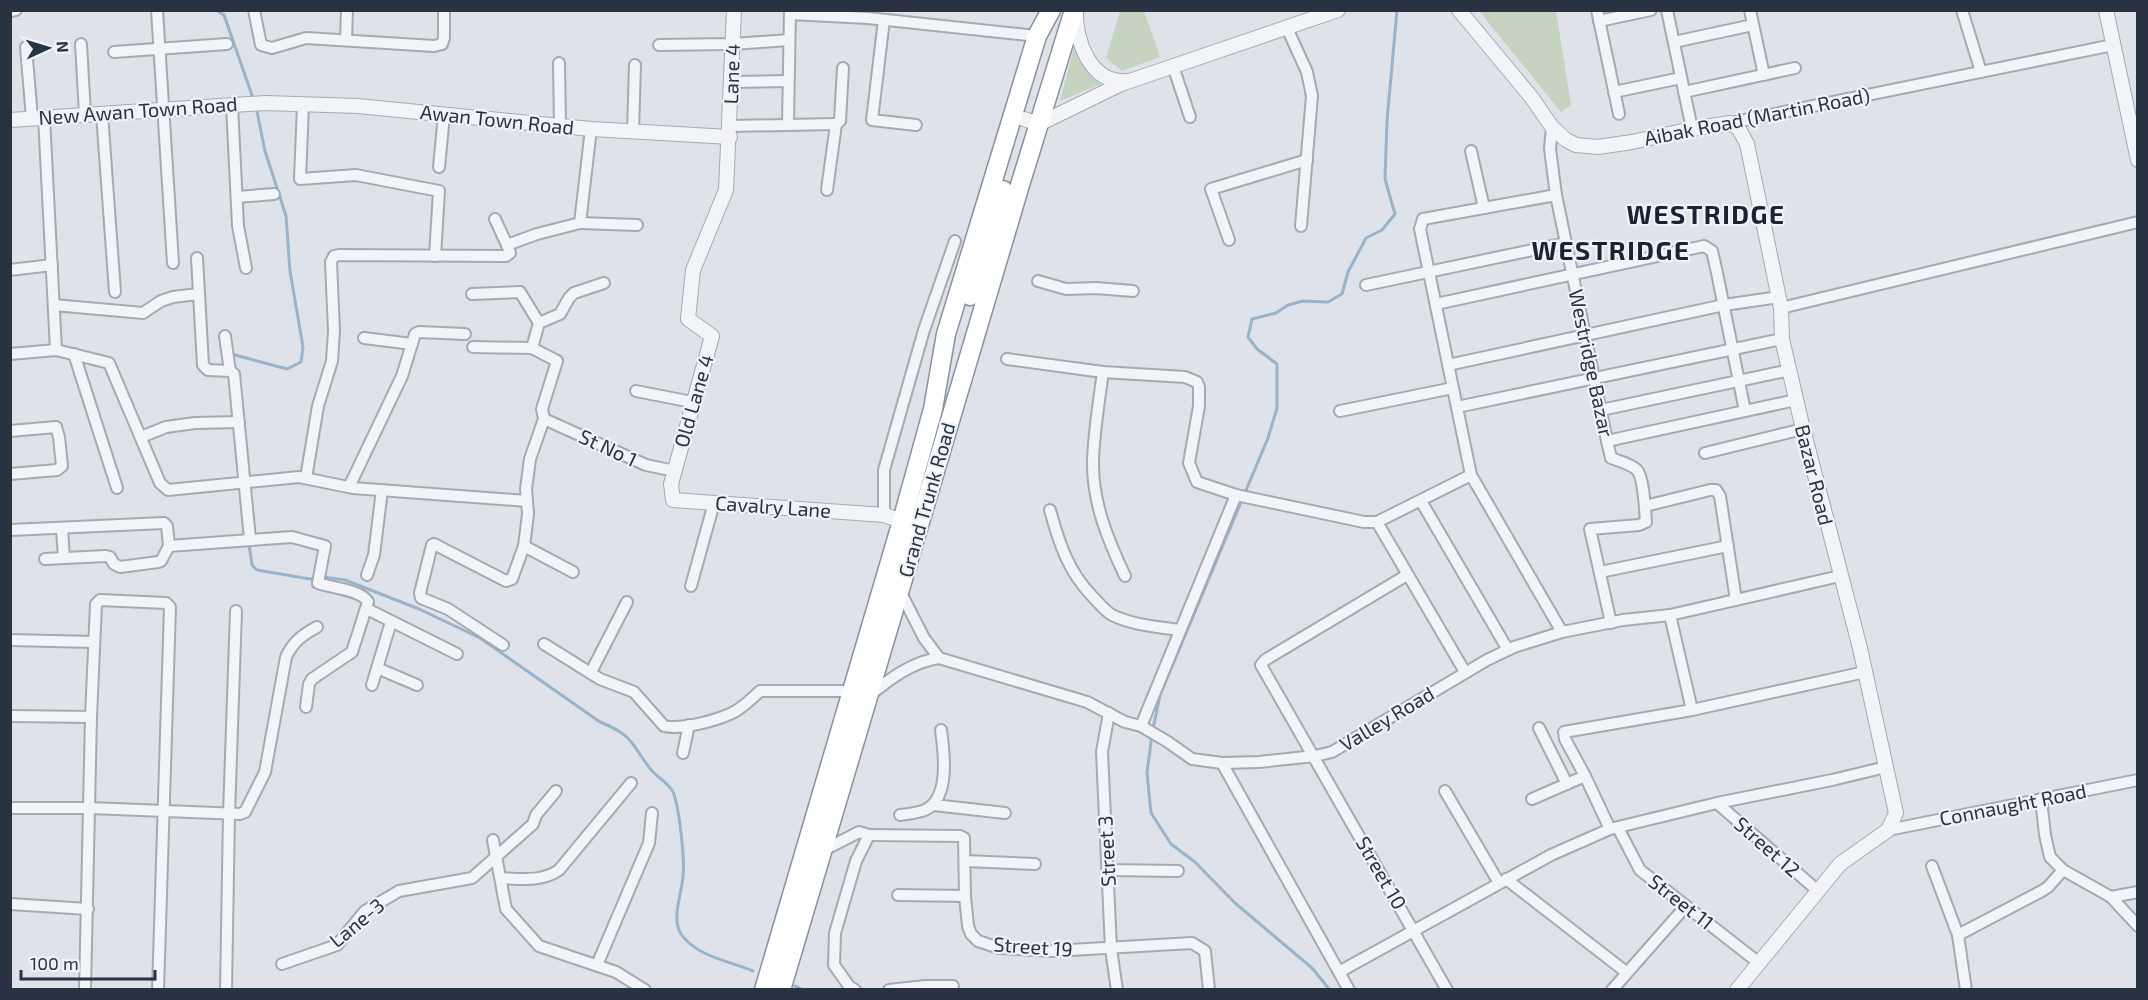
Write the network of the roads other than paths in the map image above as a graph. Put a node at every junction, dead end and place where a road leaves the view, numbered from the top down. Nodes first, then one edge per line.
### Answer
1 (157, 10) edge
2 (254, 10) edge
3 (347, 10) edge
4 (444, 10) edge
5 (734, 10) edge
6 (1075, 10) edge
7 (1459, 10) edge
8 (1651, 10) edge
9 (1667, 10) edge
10 (1750, 10) edge
11 (1962, 10) edge
12 (2106, 10) edge
13 (1335, 11) edge
14 (790, 12) edge
15 (1051, 12) edge
16 (1598, 16) edge
17 (884, 20) junction
18 (1753, 25) junction
19 (1287, 28) junction
20 (1037, 36) junction
21 (346, 40) junction
22 (789, 40) junction
23 (1674, 42) junction
24 (81, 44) dead end
25 (227, 44) dead end
26 (733, 44) junction
27 (659, 45) dead end
28 (2113, 45) junction
29 (26, 47) dead end
30 (159, 49) junction
31 (114, 52) dead end
32 (559, 63) dead end
33 (635, 65) dead end
34 (1173, 66) junction
35 (843, 68) dead end
36 (1796, 68) dead end
37 (1981, 72) junction
38 (1764, 75) junction
39 (1681, 78) junction
40 (1133, 80) junction
41 (788, 81) junction
42 (732, 82) junction
43 (1614, 92) junction
44 (1684, 92) junction
45 (265, 103) joint
46 (231, 105) junction
47 (303, 105) junction
48 (162, 111) junction
49 (102, 114) junction
50 (1619, 114) dead end
51 (85, 115) junction
52 (444, 115) junction
53 (38, 117) junction
54 (1190, 117) dead end
55 (10, 120) edge
56 (1031, 121) junction
57 (1730, 123) junction
58 (788, 124) junction
59 (836, 124) junction
60 (916, 125) dead end
61 (560, 126) junction
62 (1552, 127) junction
63 (591, 129) junction
64 (1692, 129) junction
65 (633, 131) junction
66 (730, 131) junction
67 (1472, 151) dead end
68 (1307, 160) junction
69 (2138, 160) edge
70 (439, 166) dead end
71 (827, 190) dead end
72 (273, 194) dead end
73 (1556, 195) junction
74 (237, 197) junction
75 (1484, 208) junction
76 (495, 219) dead end
77 (2138, 222) edge
78 (580, 223) junction
79 (637, 225) dead end
80 (1301, 226) dead end
81 (1229, 240) dead end
82 (955, 241) dead end
83 (1566, 243) junction
84 (507, 245) junction
85 (435, 256) junction
86 (197, 258) dead end
87 (173, 264) dead end
88 (52, 265) junction
89 (246, 268) dead end
90 (10, 270) edge
91 (1428, 270) junction
92 (1572, 274) junction
93 (1038, 281) dead end
94 (604, 283) dead end
95 (1366, 285) dead end
96 (1133, 291) dead end
97 (115, 292) dead end
98 (198, 294) junction
99 (472, 294) dead end
100 (1780, 302) junction
101 (1436, 304) junction
102 (54, 305) junction
103 (1724, 305) junction
104 (539, 323) junction
105 (465, 334) dead end
106 (1585, 335) junction
107 (225, 336) dead end
108 (364, 339) dead end
109 (1782, 339) junction
110 (412, 344) junction
111 (473, 347) dead end
112 (532, 348) junction
113 (1732, 349) junction
114 (56, 350) junction
115 (10, 354) edge
116 (74, 354) junction
117 (1007, 359) dead end
118 (1448, 365) junction
119 (1790, 370) junction
120 (230, 371) junction
121 (1102, 372) junction
122 (1594, 377) junction
123 (1738, 381) junction
124 (1453, 388) junction
125 (636, 391) dead end
126 (1796, 400) junction
127 (692, 402) junction
128 (1457, 407) junction
129 (933, 409) junction
130 (1600, 410) junction
131 (1340, 411) dead end
132 (1745, 411) junction
133 (544, 419) junction
134 (239, 422) junction
135 (1803, 429) junction
136 (10, 431) edge
137 (141, 437) junction
138 (1606, 441) junction
139 (1705, 453) dead end
140 (675, 471) junction
141 (10, 474) edge
142 (1471, 475) junction
143 (306, 478) junction
144 (245, 483) junction
145 (349, 487) junction
146 (117, 488) dead end
147 (382, 490) junction
148 (1240, 496) junction
149 (527, 501) junction
150 (1421, 501) junction
151 (714, 503) junction
152 (1645, 506) junction
153 (1050, 510) dead end
154 (884, 515) junction
155 (902, 521) junction
156 (1377, 522) junction
157 (62, 529) junction
158 (10, 530) edge
159 (250, 539) junction
160 (169, 546) junction
161 (524, 546) junction
162 (1728, 546) junction
163 (64, 558) junction
164 (45, 559) dead end
165 (573, 572) dead end
166 (1600, 572) junction
167 (367, 575) dead end
168 (1407, 575) junction
169 (1125, 576) dead end
170 (1840, 576) junction
171 (691, 586) dead end
172 (900, 591) junction
173 (1736, 600) junction
174 (627, 602) dead end
175 (367, 609) junction
176 (236, 611) dead end
177 (1670, 615) junction
178 (391, 621) junction
179 (1611, 623) junction
180 (317, 627) dead end
181 (1180, 630) junction
182 (1562, 632) junction
183 (10, 640) edge
184 (94, 642) junction
185 (544, 644) dead end
186 (503, 645) dead end
187 (1508, 650) junction
188 (458, 654) dead end
189 (939, 658) junction
190 (377, 668) junction
191 (591, 672) junction
192 (1465, 672) junction
193 (1865, 672) junction
194 (372, 685) dead end
195 (417, 685) dead end
196 (861, 693) junction
197 (306, 707) dead end
198 (1692, 710) junction
199 (1109, 713) junction
200 (10, 716) edge
201 (91, 717) junction
202 (689, 725) junction
203 (1539, 728) dead end
204 (941, 730) dead end
205 (1149, 730) junction
206 (683, 753) dead end
207 (1314, 756) junction
208 (1222, 763) junction
209 (1887, 767) junction
210 (1585, 776) junction
211 (2138, 780) edge
212 (631, 783) dead end
213 (1567, 784) junction
214 (1445, 790) dead end
215 (556, 791) dead end
216 (1532, 799) dead end
217 (2041, 799) junction
218 (1717, 803) junction
219 (934, 805) junction
220 (10, 808) edge
221 (90, 808) junction
222 (163, 811) junction
223 (914, 812) junction
224 (652, 813) dead end
225 (1005, 813) dead end
226 (229, 814) junction
227 (900, 815) dead end
228 (1614, 828) junction
229 (1888, 830) junction
230 (913, 834) junction
231 (869, 835) junction
232 (493, 840) dead end
233 (824, 850) junction
234 (497, 857) junction
235 (965, 861) junction
236 (1035, 864) dead end
237 (1932, 866) dead end
238 (1108, 870) junction
239 (2063, 870) junction
240 (1178, 871) dead end
241 (501, 878) junction
242 (1502, 881) junction
243 (1818, 891) junction
244 (2138, 892) edge
245 (898, 895) dead end
246 (965, 896) junction
247 (2111, 897) junction
248 (10, 904) edge
249 (1686, 906) junction
250 (88, 909) junction
251 (2138, 926) edge
252 (1413, 930) junction
253 (1958, 935) junction
254 (1111, 949) junction
255 (282, 963) dead end
256 (1759, 963) junction
257 (597, 966) junction
258 (1339, 972) junction
259 (1626, 972) junction
260 (953, 986) dead end
261 (85, 990) edge
262 (158, 990) edge
263 (226, 990) edge
264 (645, 990) edge
265 (764, 990) edge
266 (781, 990) edge
267 (855, 990) edge
268 (889, 990) edge
269 (1118, 990) edge
270 (1209, 990) edge
271 (1349, 990) edge
272 (1447, 990) edge
273 (1612, 990) edge
274 (1737, 990) edge
275 (1966, 990) edge

1 - 30 street
2 - 21 street
3 - 21 street
4 - 21 street
5 - 26 street, Lane 4
6 - 40 street
6 - 56 highway, Grand Trunk Road
7 - 62 street, Aibak Road (Martin Road)
8 - 16 street
9 - 23 street
10 - 18 street
11 - 37 street
12 - 28 street
13 - 19 street
14 - 17 street
14 - 22 street
15 - 20 highway, Grand Trunk Road
15 - 56 highway, Grand Trunk Road
16 - 43 street
17 - 20 street
17 - 60 street
18 - 23 street
18 - 38 street
19 - 34 street
19 - 68 street
20 - 129 highway, Grand Trunk Road
22 - 26 street
22 - 41 street
23 - 39 street
24 - 51 street
25 - 30 street
26 - 27 street
26 - 42 street, Lane 4
28 - 37 street, Aibak Road (Martin Road)
28 - 69 street
29 - 53 street
30 - 31 street
30 - 48 street
32 - 61 street
33 - 65 street
34 - 40 street
34 - 54 street
35 - 59 street
36 - 38 street
37 - 57 street, Aibak Road (Martin Road)
38 - 44 street
39 - 43 street
39 - 44 street
40 - 56 street
41 - 42 street
41 - 58 street
42 - 66 street, Lane 4
43 - 50 street
44 - 64 street
45 - 46 street, New Awan Town Road
45 - 47 street, Awan Town Road
46 - 48 street, New Awan Town Road
46 - 74 street
47 - 52 street, Awan Town Road
47 - 85 street
48 - 49 street, New Awan Town Road
48 - 87 street
49 - 51 street, New Awan Town Road
49 - 97 street
51 - 53 street, New Awan Town Road
52 - 61 street, Awan Town Road
52 - 70 street
53 - 55 street, New Awan Town Road
53 - 88 street
56 - 129 highway, Grand Trunk Road
56 - 172 highway, Grand Trunk Road
57 - 64 street, Aibak Road (Martin Road)
57 - 100 street, Bazar Road
58 - 59 street
58 - 66 street
59 - 71 street
61 - 63 street, Awan Town Road
62 - 64 street, Aibak Road (Martin Road)
62 - 73 street, Westridge Bazar
63 - 65 street, Awan Town Road
63 - 78 street
65 - 66 street, Awan Town Road
66 - 127 street, Old Lane 4
67 - 75 street
68 - 80 street
68 - 81 street
72 - 74 street
73 - 75 street
73 - 83 street, Westridge Bazar
74 - 89 street
75 - 91 street
76 - 84 street
77 - 100 street
78 - 79 street
78 - 84 street
82 - 154 street
83 - 91 street
83 - 92 street, Westridge Bazar
84 - 85 street
85 - 143 street
86 - 98 street
88 - 90 street
88 - 102 street
91 - 95 street
91 - 101 street
92 - 101 street
92 - 103 street
92 - 106 street, Westridge Bazar
93 - 96 street
94 - 104 street
98 - 102 street
98 - 120 street
99 - 104 street
100 - 103 street
100 - 109 street, Bazar Road
101 - 118 street
102 - 114 street
103 - 106 street
103 - 113 street
104 - 112 street
105 - 110 street
106 - 118 street
106 - 122 street, Westridge Bazar
107 - 120 street
108 - 110 street
109 - 113 street
109 - 119 street, Bazar Road
110 - 145 street
111 - 112 street
112 - 133 street
113 - 122 street
113 - 123 street
114 - 115 street
114 - 116 street
116 - 137 street
116 - 146 street
117 - 121 street
118 - 124 street
119 - 123 street
119 - 126 street, Bazar Road
120 - 134 street
121 - 148 street
121 - 169 street
122 - 128 street
122 - 130 street, Westridge Bazar
123 - 130 street
123 - 132 street
124 - 128 street
124 - 131 street
125 - 127 street
126 - 132 street
126 - 135 street, Bazar Road
127 - 140 street, Old Lane 4
128 - 142 street
129 - 155 highway, Grand Trunk Road
130 - 138 street, Westridge Bazar
132 - 138 street
133 - 140 street, St No 1
133 - 149 street
134 - 137 street
134 - 144 street
135 - 139 street
135 - 170 street, Bazar Road
136 - 141 street
137 - 144 street
138 - 152 street, Westridge Bazar
140 - 151 street, Cavalry Lane
142 - 150 street
142 - 182 street
143 - 144 street
143 - 145 street
144 - 159 street
145 - 147 street
147 - 149 street
147 - 167 street
148 - 156 street
148 - 181 street
149 - 161 street
150 - 156 street
150 - 187 street
151 - 154 street, Cavalry Lane
151 - 171 street
152 - 162 street
152 - 166 street
153 - 181 street
154 - 155 street, Cavalry Lane
155 - 196 highway, Grand Trunk Road
156 - 168 street
157 - 158 street
157 - 160 street
157 - 163 street
159 - 160 street
159 - 175 street
160 - 163 street
161 - 165 street
161 - 186 street
162 - 166 street
162 - 173 street
163 - 164 street
166 - 179 street
168 - 192 street
168 - 207 street, Street 10
170 - 173 street, Valley Road
170 - 193 street, Bazar Road
172 - 189 street
172 - 196 highway, Grand Trunk Road
173 - 177 street, Valley Road
174 - 191 street
175 - 178 street
175 - 197 street
176 - 226 street
177 - 179 street, Valley Road
177 - 198 street
178 - 188 street
178 - 190 street
179 - 182 street, Valley Road
180 - 226 street
181 - 205 street
182 - 187 street, Valley Road
183 - 184 street
184 - 201 street
184 - 222 street
185 - 191 street
187 - 192 street, Valley Road
189 - 196 street
189 - 199 street, Valley Road
190 - 194 street
190 - 195 street
191 - 202 street
192 - 207 street, Valley Road
193 - 198 street
193 - 209 street, Bazar Road
196 - 202 street
196 - 233 highway, Grand Trunk Road
196 - 265 highway, Grand Trunk Road
198 - 210 street, Street 11
199 - 205 street, Valley Road
199 - 238 street, Street 3
200 - 201 street
201 - 221 street
202 - 206 street
203 - 213 street
204 - 219 street
205 - 208 street, Valley Road
207 - 208 street, Valley Road
207 - 252 street, Street 10
208 - 258 street
209 - 218 street
209 - 229 street, Bazar Road
210 - 213 street
210 - 228 street, Street 11
211 - 217 street, Connaught Road
212 - 241 street
213 - 216 street
214 - 242 street
215 - 234 street, Lane-3
217 - 229 street, Connaught Road
217 - 239 street
218 - 228 street
218 - 243 street, Street 12
219 - 223 street
219 - 225 street
220 - 221 street
221 - 222 street
221 - 250 street
222 - 226 street
222 - 262 street
223 - 227 street
223 - 230 street
224 - 257 street
226 - 263 street
228 - 242 street
228 - 249 street, Street 11
229 - 243 street
230 - 231 street, Street 19
230 - 235 street, Street 19
231 - 233 street, Street 19
231 - 267 street
232 - 234 street
233 - 266 highway, Grand Trunk Road
234 - 241 street
234 - 255 street, Lane-3
235 - 236 street
235 - 246 street, Street 19
237 - 253 street
238 - 240 street
238 - 254 street, Street 3
239 - 247 street
239 - 253 street
241 - 257 street
242 - 252 street
242 - 259 street
243 - 256 street
244 - 247 street
245 - 246 street
246 - 254 street, Street 19
247 - 251 street
248 - 250 street
249 - 256 street, Street 11
249 - 259 street
250 - 261 street
252 - 258 street
252 - 272 street, Street 10
253 - 275 street
254 - 269 street, Street 3
254 - 270 street, Street 19
256 - 274 street
257 - 264 street
258 - 271 street
259 - 273 street
260 - 268 street

